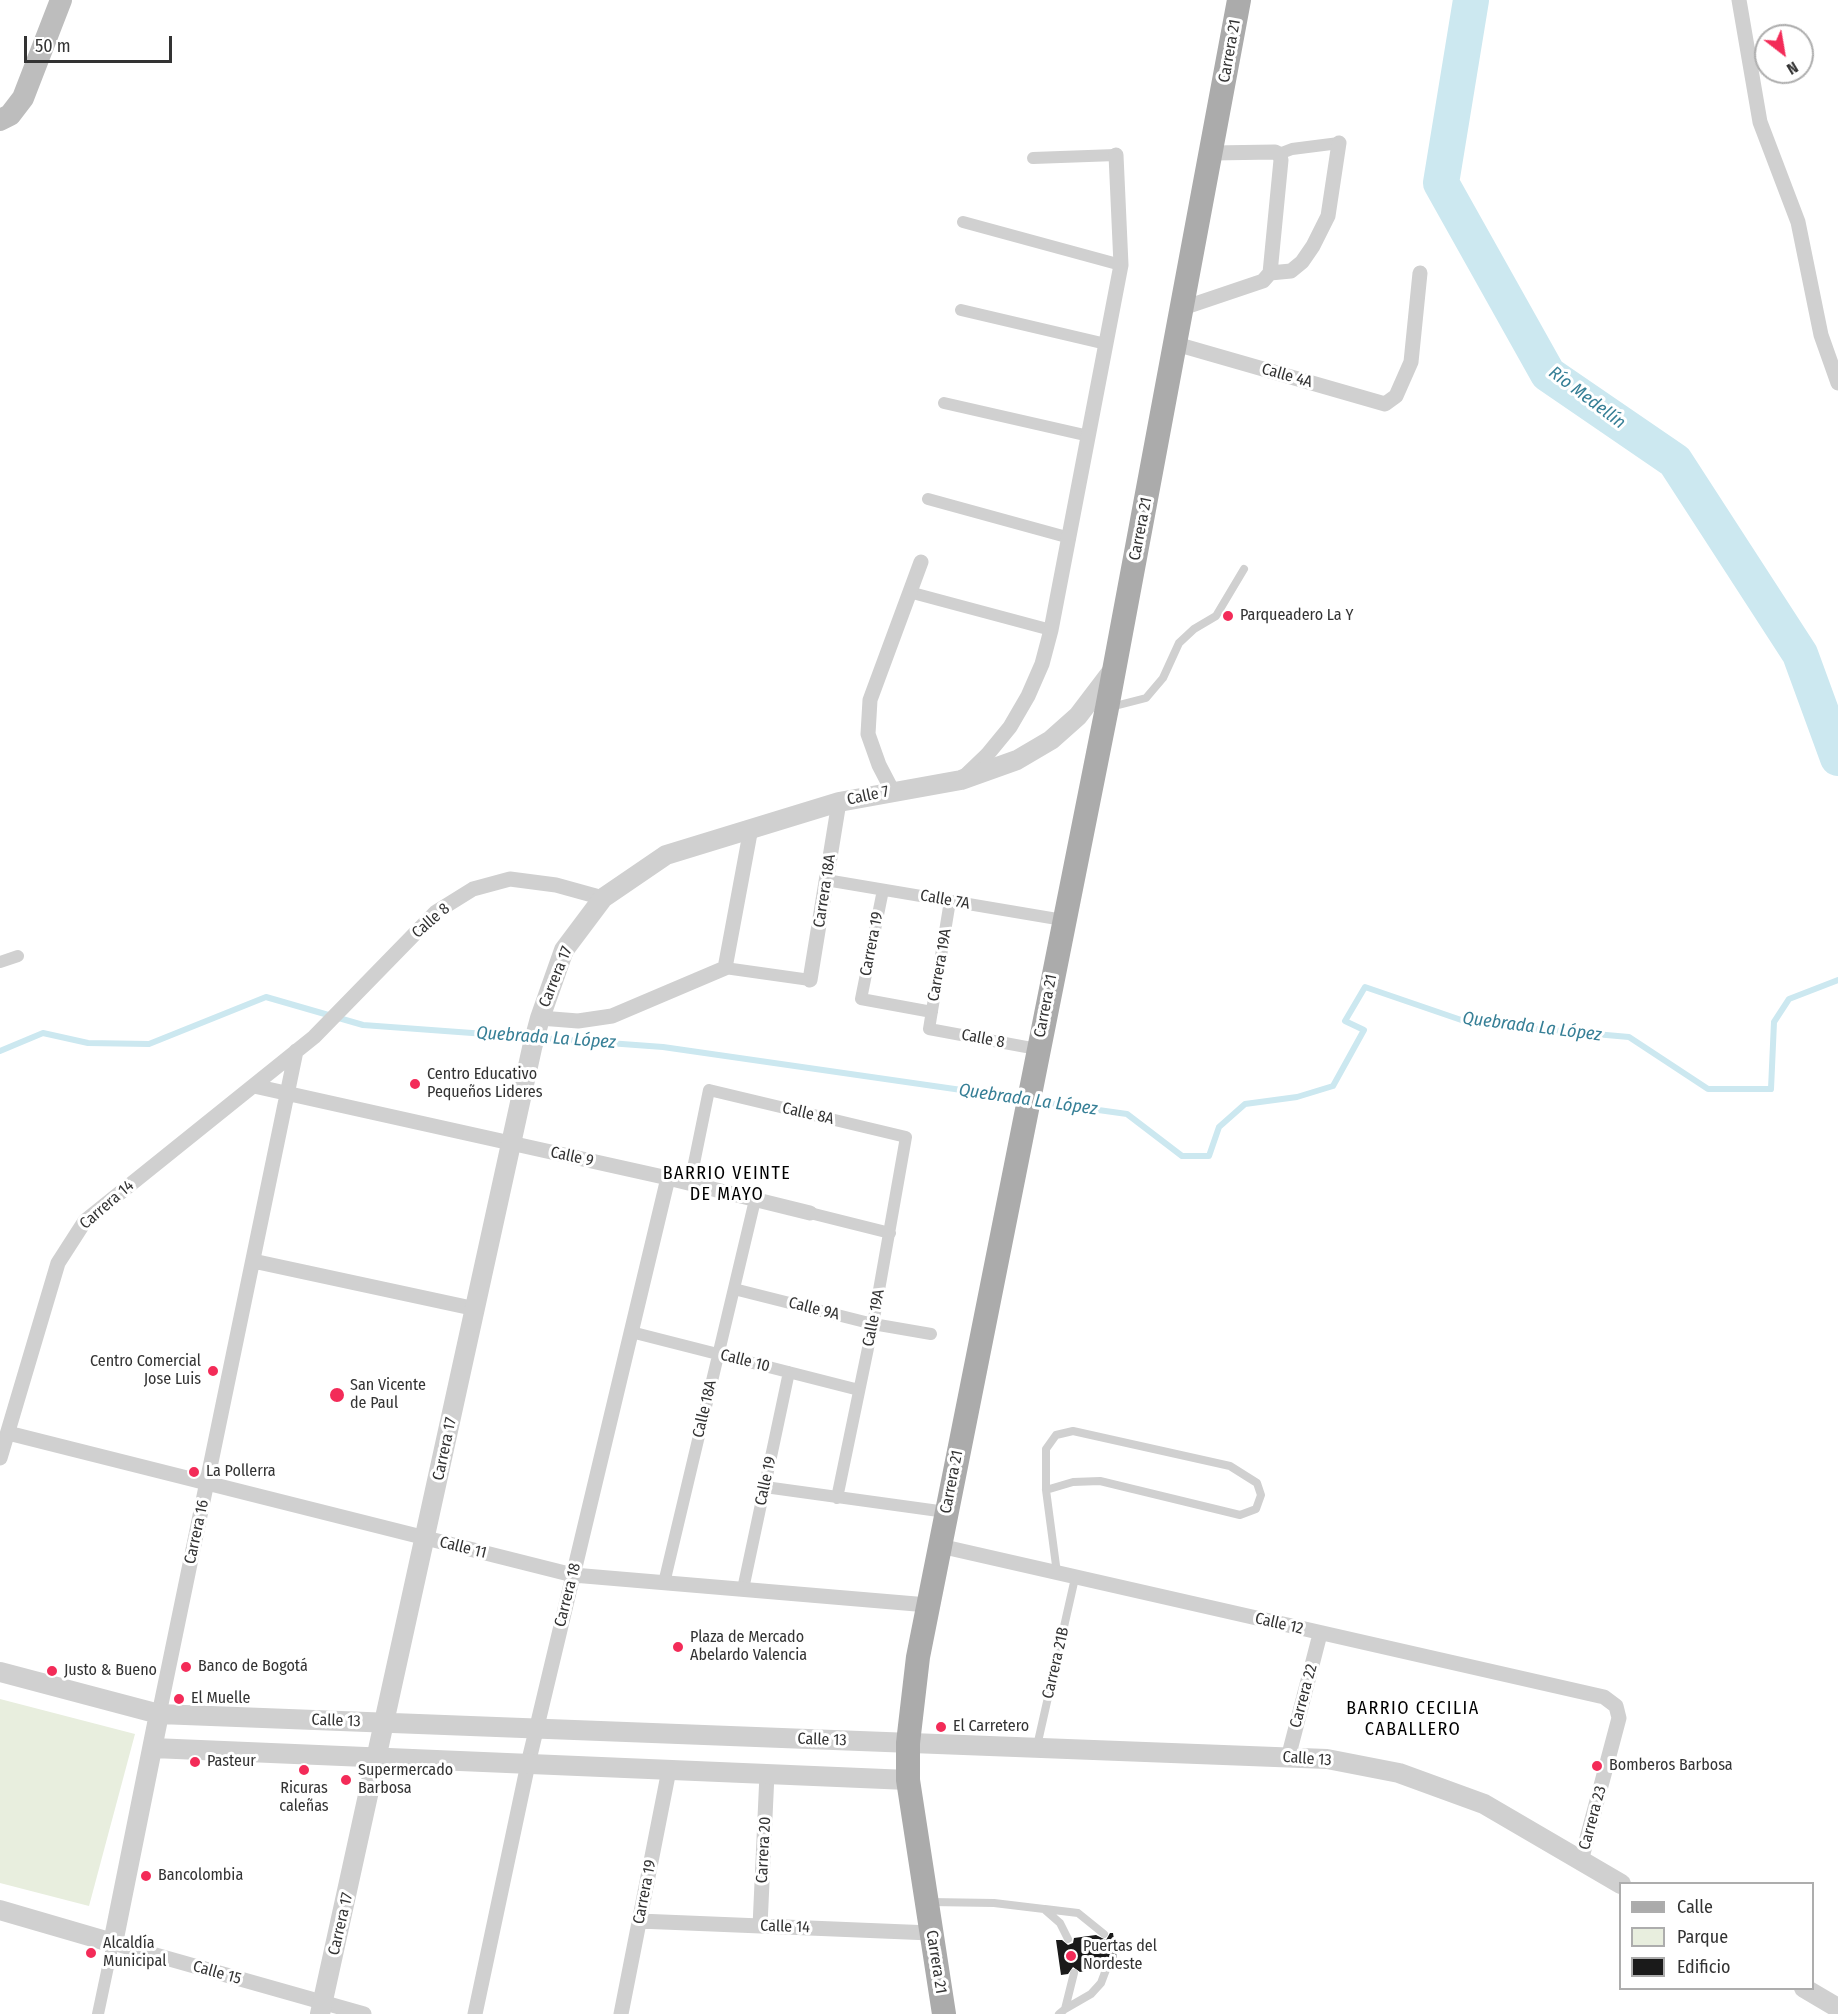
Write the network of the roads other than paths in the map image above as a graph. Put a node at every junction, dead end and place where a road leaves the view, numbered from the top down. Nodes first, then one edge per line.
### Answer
1 (61, 0) edge
2 (1239, 0) edge
3 (1738, 0) edge
4 (0, 120) edge
5 (1339, 143) joint
6 (1212, 153) junction
7 (1279, 154) junction
8 (1116, 155) joint
9 (1033, 158) dead end
10 (963, 222) dead end
11 (1121, 266) junction
12 (1270, 273) junction
13 (1420, 273) dead end
14 (1183, 308) junction
15 (961, 310) dead end
16 (1106, 344) junction
17 (1176, 344) junction
18 (1838, 384) edge
19 (944, 403) dead end
20 (1089, 436) junction
21 (928, 499) dead end
22 (1070, 538) junction
23 (921, 562) dead end
24 (1244, 569) dead end
25 (909, 592) junction
26 (1051, 630) junction
27 (1113, 670) junction
28 (1107, 708) junction
29 (961, 780) junction
30 (892, 790) junction
31 (839, 802) junction
32 (751, 828) junction
33 (826, 880) junction
34 (883, 890) junction
35 (603, 898) junction
36 (951, 901) junction
37 (1063, 920) junction
38 (18, 956) dead end
39 (0, 962) edge
40 (726, 968) junction
41 (810, 980) joint
42 (932, 1012) junction
43 (539, 1023) junction
44 (929, 1029) joint
45 (1037, 1049) junction
46 (297, 1051) junction
47 (254, 1086) junction
48 (288, 1094) junction
49 (906, 1137) joint
50 (512, 1143) junction
51 (668, 1178) junction
52 (690, 1183) junction
53 (755, 1200) junction
54 (810, 1213) joint
55 (890, 1233) junction
56 (253, 1261) junction
57 (734, 1289) junction
58 (476, 1309) junction
59 (873, 1324) junction
60 (631, 1332) junction
61 (931, 1334) dead end
62 (718, 1355) junction
63 (789, 1372) junction
64 (858, 1390) junction
65 (8, 1433) junction
66 (0, 1458) edge
67 (207, 1482) junction
68 (765, 1487) junction
69 (1046, 1490) junction
70 (837, 1498) junction
71 (946, 1512) junction
72 (426, 1539) junction
73 (939, 1546) junction
74 (1057, 1574) junction
75 (573, 1575) junction
76 (1075, 1578) junction
77 (664, 1582) junction
78 (743, 1589) junction
79 (928, 1605) junction
80 (1320, 1634) junction
81 (0, 1672) edge
82 (1616, 1706) joint
83 (159, 1714) junction
84 (386, 1723) junction
85 (536, 1730) junction
86 (908, 1743) junction
87 (153, 1748) junction
88 (1037, 1748) junction
89 (378, 1757) junction
90 (1288, 1758) junction
91 (528, 1764) junction
92 (669, 1770) junction
93 (767, 1774) junction
94 (908, 1780) junction
95 (1581, 1861) junction
96 (1619, 1883) edge
97 (928, 1902) junction
98 (1044, 1909) junction
99 (0, 1910) edge
100 (639, 1921) junction
101 (760, 1926) junction
102 (931, 1933) junction
103 (1104, 1934) dead end
104 (1068, 1939) dead end
105 (113, 1943) junction
106 (1107, 1967) dead end
107 (1074, 1973) dead end
108 (1806, 1990) edge
109 (1838, 2008) edge
110 (321, 2009) edge
111 (1062, 2012) edge
112 (98, 2014) edge
113 (364, 2014) edge
114 (475, 2014) edge
115 (621, 2014) edge
116 (944, 2014) edge

1 - 4 main road
2 - 6 main road, Carrera 21
3 - 18 street
5 - 7 street
5 - 12 street
6 - 7 street
6 - 14 main road, Carrera 21
7 - 12 street
8 - 9 street
8 - 11 street
10 - 11 street
11 - 16 street
12 - 14 street
13 - 17 street, Calle 4A
14 - 17 main road, Carrera 21
15 - 16 street
16 - 20 street
17 - 27 main road, Carrera 21
19 - 20 street
20 - 22 street
21 - 22 street
22 - 26 street
23 - 25 street
24 - 28 lane
25 - 26 street
25 - 30 street
26 - 29 street
27 - 28 main road, Carrera 21
27 - 29 street, Calle 7
28 - 37 main road, Carrera 21
29 - 30 street, Calle 7
30 - 31 street, Calle 7
31 - 32 street, Calle 7
31 - 33 street, Carrera 18A
32 - 35 street, Calle 7
32 - 40 street
33 - 34 street, Calle 7A
33 - 41 street, Carrera 18A
34 - 36 street, Calle 7A
34 - 42 street, Carrera 19
35 - 43 street, Carrera 17
35 - 46 street, Calle 8
36 - 37 street, Calle 7A
36 - 42 street, Carrera 19A
37 - 45 main road, Carrera 21
38 - 39 street
40 - 41 street
40 - 43 street
42 - 44 street, Carrera 19A
43 - 50 street, Carrera 17
44 - 45 street, Calle 8
45 - 71 main road, Carrera 21
46 - 47 street, Carrera 14
46 - 48 street, Carrera 16
47 - 48 street, Calle 9
47 - 65 street, Carrera 14
48 - 50 street, Calle 9
48 - 56 street, Carrera 16
49 - 52 street, Calle 8A
49 - 55 street, Calle 19A
50 - 51 street, Calle 9
50 - 58 street, Carrera 17
51 - 52 street, Calle 9
51 - 60 street, Carrera 18
52 - 53 street, Calle 9
53 - 54 street, Calle 9
53 - 57 street, Calle 18A
54 - 55 street, Calle 9
55 - 59 street, Calle 19A
56 - 58 street
56 - 67 street, Carrera 16
57 - 59 street, Calle 9A
57 - 62 street, Calle 18A
58 - 72 street, Carrera 17
59 - 61 street, Calle 9A
59 - 64 street, Calle 19A
60 - 62 street, Calle 10
60 - 75 street, Carrera 18
62 - 63 street, Calle 10
62 - 77 street, Calle 18A
63 - 64 street, Calle 10
63 - 68 street, Calle 19
64 - 70 street, Calle 19A
65 - 66 street, Carrera 14
65 - 67 street, Calle 11
67 - 72 street, Calle 11
67 - 83 street, Carrera 16
68 - 70 street
68 - 78 street, Calle 19
69 - 69 lane
69 - 74 lane
70 - 71 street
71 - 73 main road, Carrera 21
72 - 75 street, Calle 11
72 - 84 street, Carrera 17
73 - 74 street, Calle 12
73 - 79 main road, Carrera 21
74 - 76 street, Calle 12
75 - 77 street, Calle 11
75 - 85 street, Carrera 18
76 - 80 street, Calle 12
76 - 88 lane, Carrera 21B
77 - 78 street, Calle 11
78 - 79 street, Calle 11
79 - 86 main road, Carrera 21
80 - 82 street, Calle 12
80 - 90 street, Carrera 22
81 - 83 street, Calle 13
82 - 95 street, Carrera 23
83 - 84 street, Calle 13
83 - 87 street, Carrera 16
84 - 85 street, Calle 13
84 - 89 street, Carrera 17
85 - 86 street, Calle 13
85 - 91 street, Carrera 18
86 - 88 street, Calle 13
86 - 94 main road, Carrera 21
87 - 89 street
87 - 105 street, Carrera 16
88 - 90 street, Calle 13
89 - 91 street
89 - 110 street, Carrera 17
90 - 95 street, Calle 13
91 - 92 street
91 - 114 street, Carrera 18
92 - 93 street
92 - 100 street, Carrera 19
93 - 94 street
93 - 101 street, Carrera 20
94 - 97 main road, Carrera 21
95 - 96 street, Calle 13
97 - 98 lane
97 - 102 main road, Carrera 21
98 - 103 lane
98 - 104 lane
99 - 105 street, Calle 15
100 - 101 street, Calle 14
100 - 115 street, Carrera 19
101 - 102 street, Calle 14
102 - 116 main road, Carrera 21
105 - 110 street, Calle 15
105 - 112 street, Carrera 16
106 - 111 lane
107 - 111 lane
108 - 109 street
110 - 113 street, Calle 15

